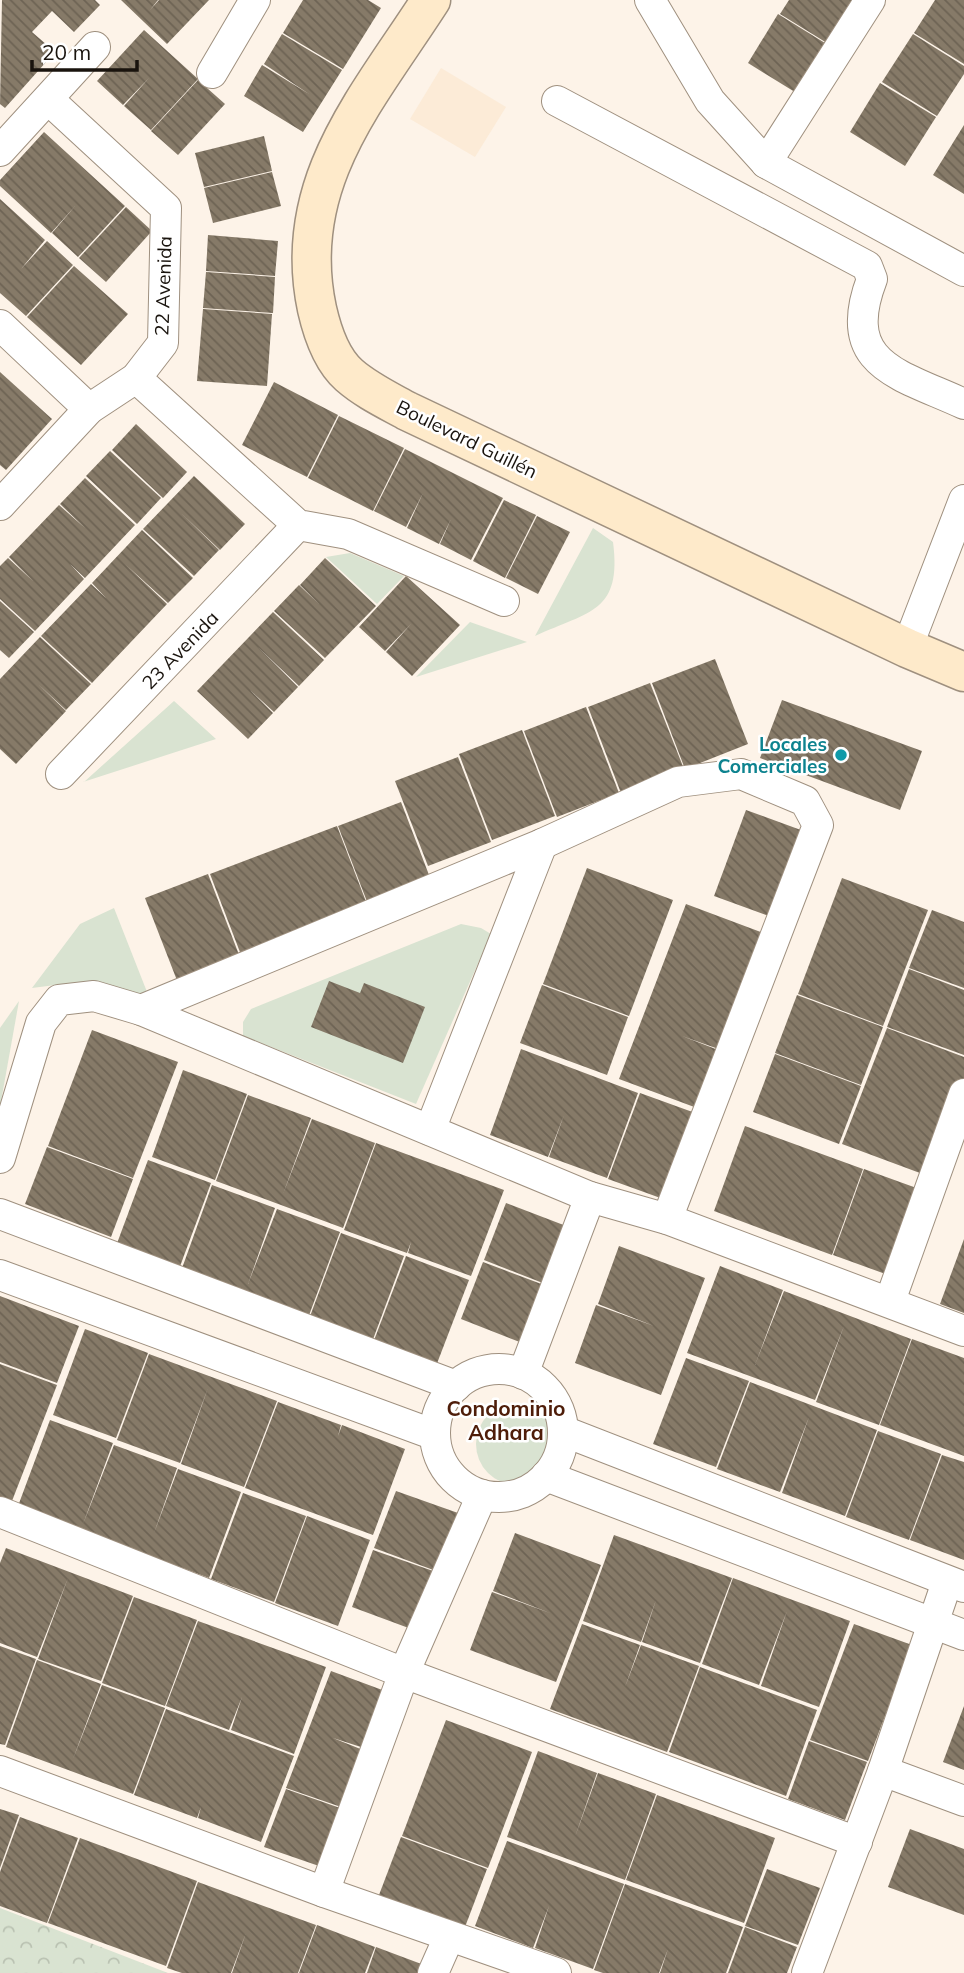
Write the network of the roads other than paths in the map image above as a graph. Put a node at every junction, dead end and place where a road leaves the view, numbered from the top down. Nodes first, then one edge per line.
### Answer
1 (255, 0) edge
2 (431, 0) edge
3 (650, 0) edge
4 (870, 0) edge
5 (95, 47) dead end
6 (212, 73) dead end
7 (49, 100) junction
8 (557, 101) dead end
9 (0, 151) edge
10 (766, 163) junction
11 (962, 266) edge
12 (0, 325) edge
13 (136, 378) junction
14 (964, 404) edge
15 (89, 409) junction
16 (964, 500) edge
17 (0, 505) edge
18 (298, 525) junction
19 (504, 601) dead end
20 (907, 648) junction
21 (964, 672) edge
22 (61, 774) dead end
23 (542, 844) junction
24 (141, 1010) junction
25 (964, 1094) edge
26 (430, 1130) junction
27 (0, 1158) edge
28 (590, 1197) junction
29 (0, 1214) edge
30 (667, 1219) junction
31 (0, 1275) edge
32 (890, 1301) junction
33 (964, 1331) edge
34 (523, 1374) junction
35 (456, 1386) junction
36 (564, 1431) junction
37 (435, 1435) junction
38 (546, 1476) junction
39 (482, 1495) junction
40 (0, 1512) edge
41 (956, 1584) edge
42 (931, 1624) junction
43 (964, 1635) edge
44 (404, 1673) junction
45 (883, 1771) junction
46 (0, 1772) edge
47 (964, 1801) edge
48 (857, 1842) junction
49 (324, 1892) junction
50 (449, 1937) junction
51 (433, 1973) edge
52 (556, 1973) edge
53 (807, 1973) edge

1 - 6 street
2 - 20 main road, Boulevard Guillén
3 - 10 street
4 - 10 street
5 - 7 street
7 - 9 street
7 - 13 street, 22 Avenida
8 - 14 street
10 - 11 street
12 - 15 street
13 - 15 street, 22 Avenida
13 - 18 street
15 - 17 street, 22 Avenida
16 - 20 street
18 - 19 street
18 - 22 street, 23 Avenida
20 - 21 main road, Boulevard Guillén
23 - 24 street
23 - 26 street
23 - 30 street
24 - 26 street
24 - 27 street
25 - 32 street
26 - 28 street
28 - 30 street
28 - 34 street
29 - 35 street
30 - 32 street
31 - 37 street
32 - 33 street
34 - 35 street
34 - 36 street
35 - 37 street
36 - 38 street
36 - 41 street
37 - 39 street
38 - 39 street
38 - 42 street
39 - 44 street
40 - 44 street
41 - 42 street
42 - 43 street
42 - 45 street
44 - 48 street
44 - 49 street
45 - 47 street
45 - 48 street
46 - 49 street
48 - 53 street
49 - 50 street
50 - 51 street
50 - 52 street

